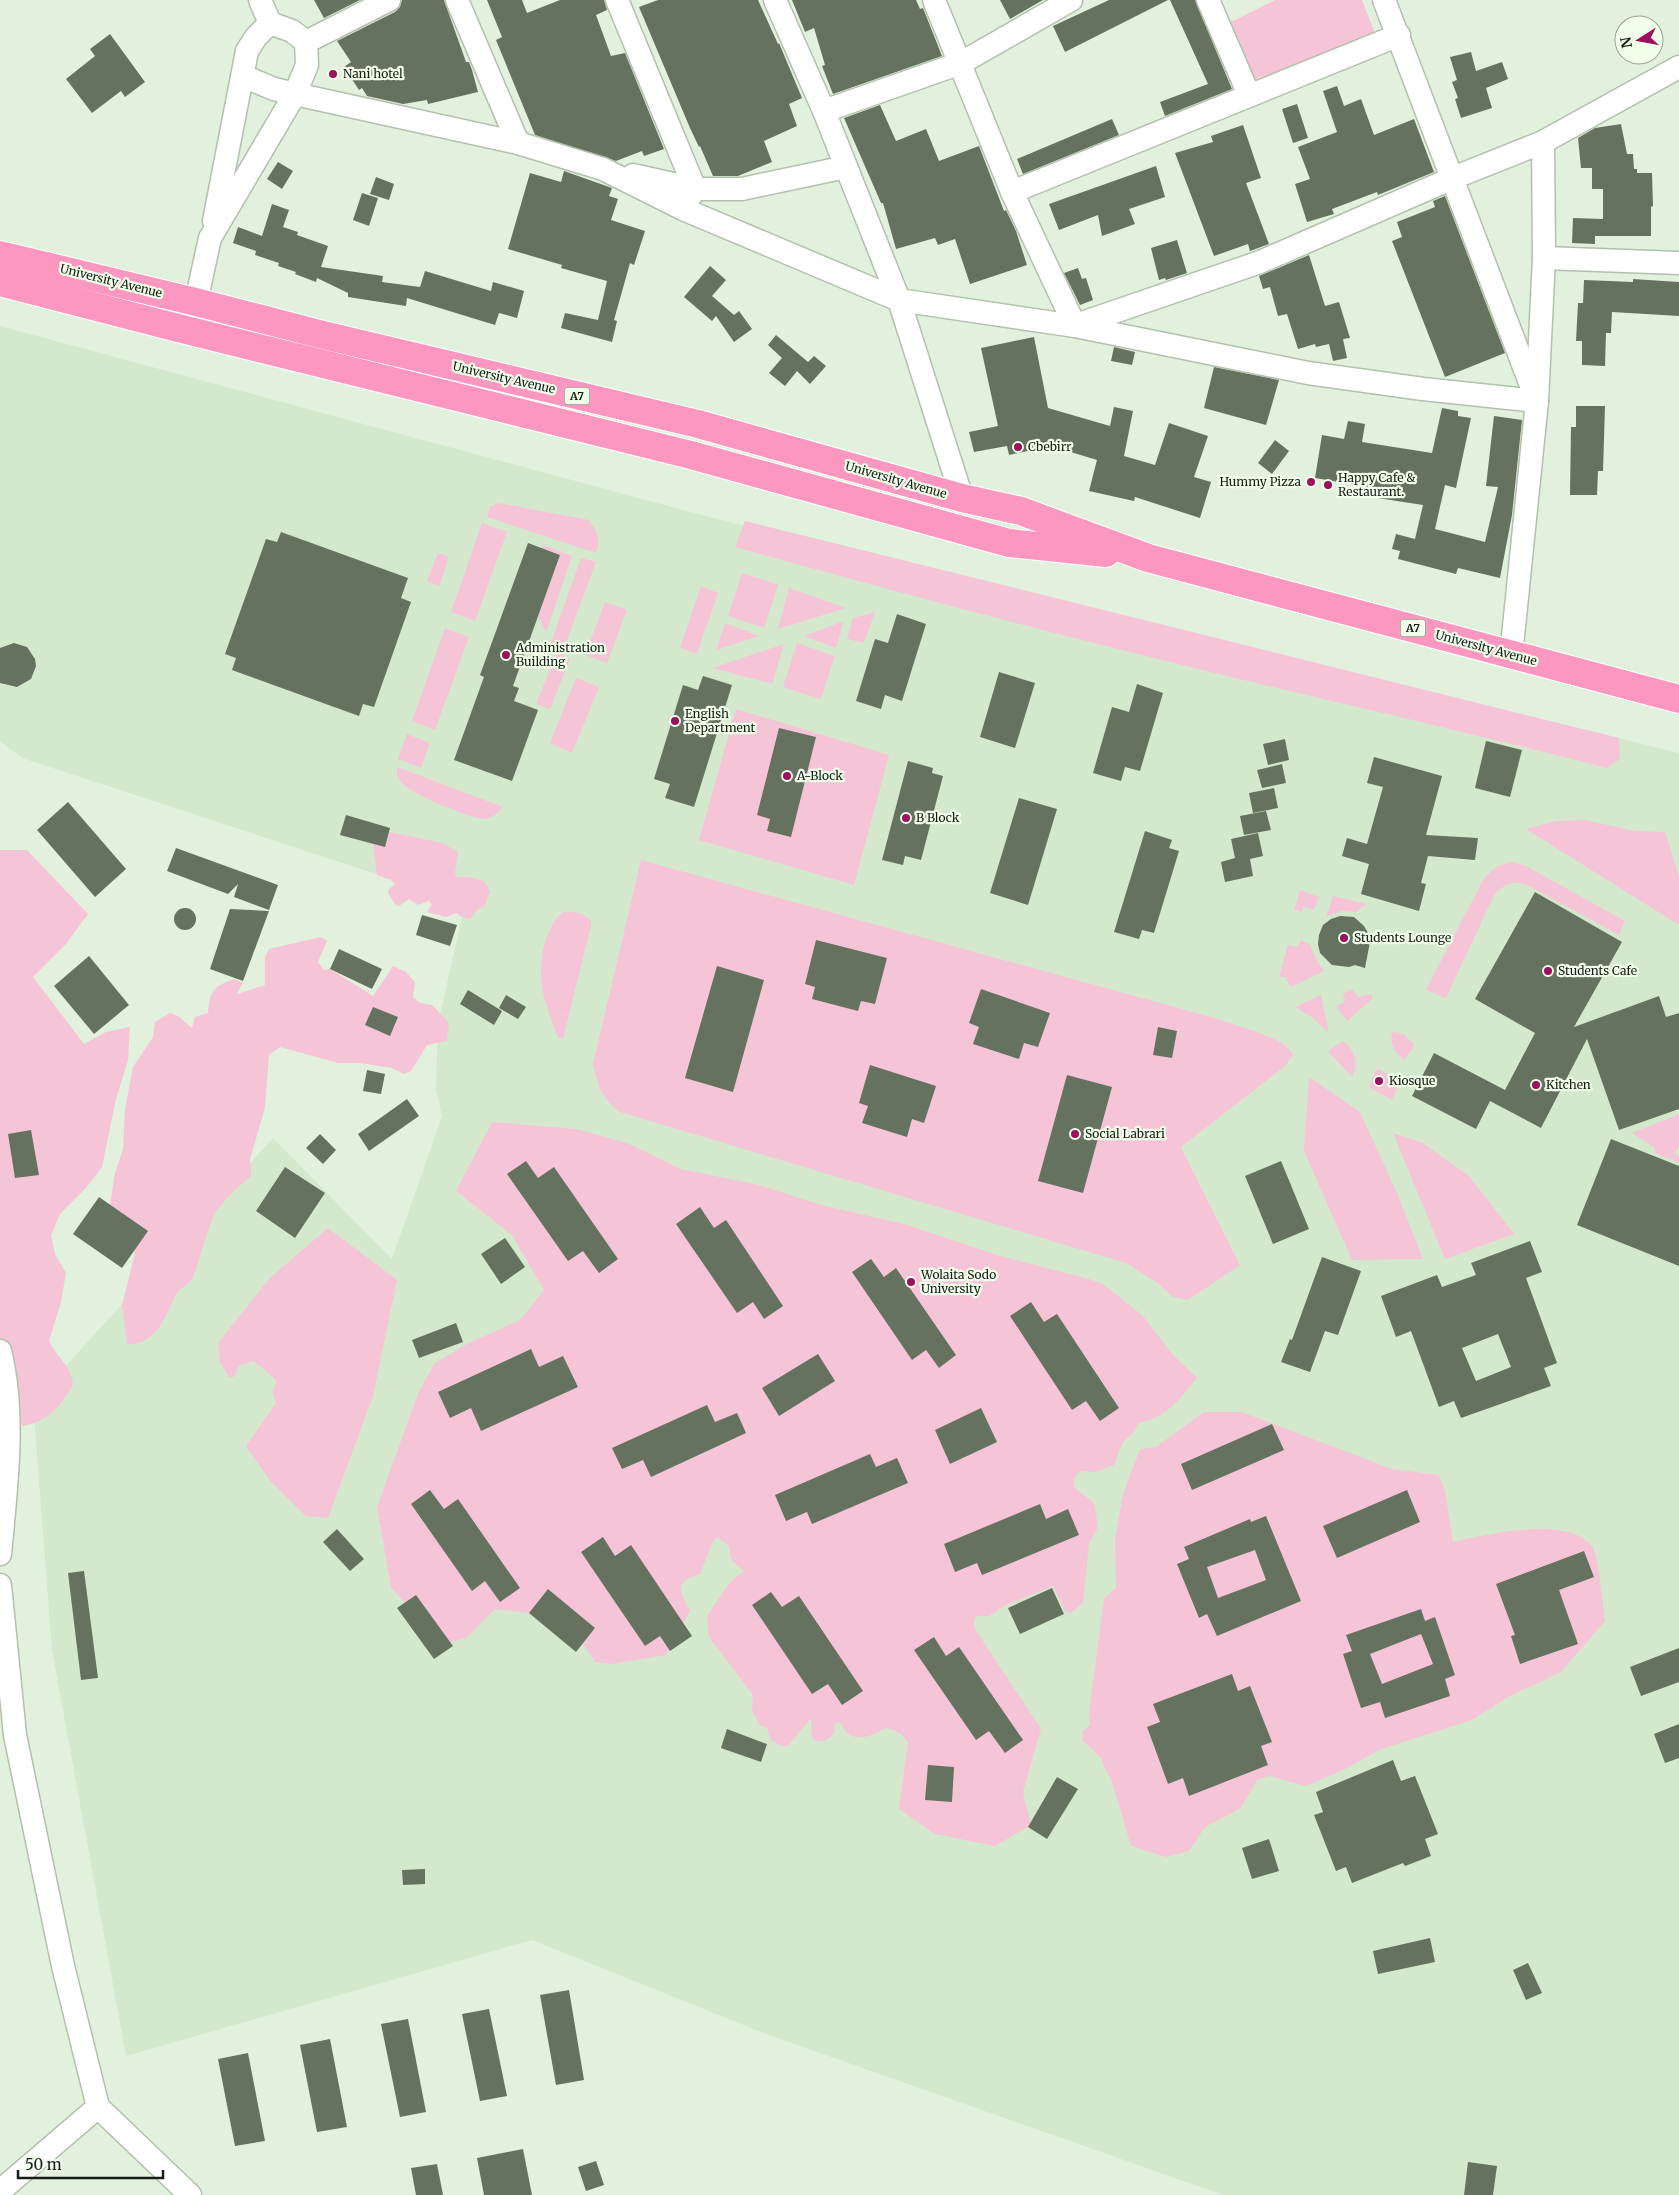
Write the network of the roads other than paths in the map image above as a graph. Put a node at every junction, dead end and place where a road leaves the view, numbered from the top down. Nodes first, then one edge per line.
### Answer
1 (260, 0) edge
2 (389, 0) edge
3 (457, 0) edge
4 (617, 0) edge
5 (774, 0) edge
6 (934, 0) edge
7 (1071, 0) edge
8 (1208, 0) edge
9 (1384, 0) edge
10 (270, 23) junction
11 (1399, 35) junction
12 (306, 42) junction
13 (961, 63) junction
14 (1679, 67) edge
15 (243, 76) junction
16 (295, 94) junction
17 (1249, 95) junction
18 (824, 111) junction
19 (1543, 142) junction
20 (518, 143) junction
21 (846, 167) junction
22 (603, 169) junction
23 (1453, 178) junction
24 (695, 189) junction
25 (1012, 192) junction
26 (683, 209) junction
27 (210, 238) junction
28 (0, 254) edge
29 (1544, 258) junction
30 (1679, 263) edge
31 (0, 282) edge
32 (899, 300) junction
33 (196, 302) junction
34 (1075, 326) junction
35 (1537, 401) junction
36 (962, 498) junction
37 (1148, 558) junction
38 (1511, 656) junction
39 (1679, 699) edge
40 (0, 1351) edge
41 (4, 1461) edge
42 (0, 1554) edge
43 (0, 1585) edge
44 (98, 2107) junction
45 (0, 2191) edge
46 (190, 2195) edge

1 - 10 street
2 - 12 street
3 - 20 street
4 - 24 street
5 - 18 street
6 - 13 street
7 - 13 street
8 - 17 street
9 - 11 street
10 - 12 street
10 - 15 street
11 - 17 street
11 - 23 street
12 - 16 street
13 - 18 street
13 - 25 street
14 - 19 street
15 - 16 street
15 - 27 street
16 - 20 street
16 - 27 street
17 - 25 street
18 - 21 street
19 - 23 street
19 - 29 street
20 - 22 street
21 - 24 street
21 - 32 street
22 - 24 street
22 - 26 street
23 - 34 street
23 - 35 street
24 - 26 street
25 - 34 street
26 - 32 street
27 - 33 street
28 - 33 highway, University Avenue / A7
29 - 30 street
29 - 35 street
31 - 37 highway, University Avenue / A7
32 - 34 street
32 - 36 street
33 - 36 highway, University Avenue / A7
34 - 35 street
35 - 38 street
36 - 37 highway, University Avenue / A7
37 - 38 highway, University Avenue / A7
38 - 39 highway, University Avenue / A7
40 - 41 street
41 - 42 street
43 - 44 street
44 - 45 street
44 - 46 street

